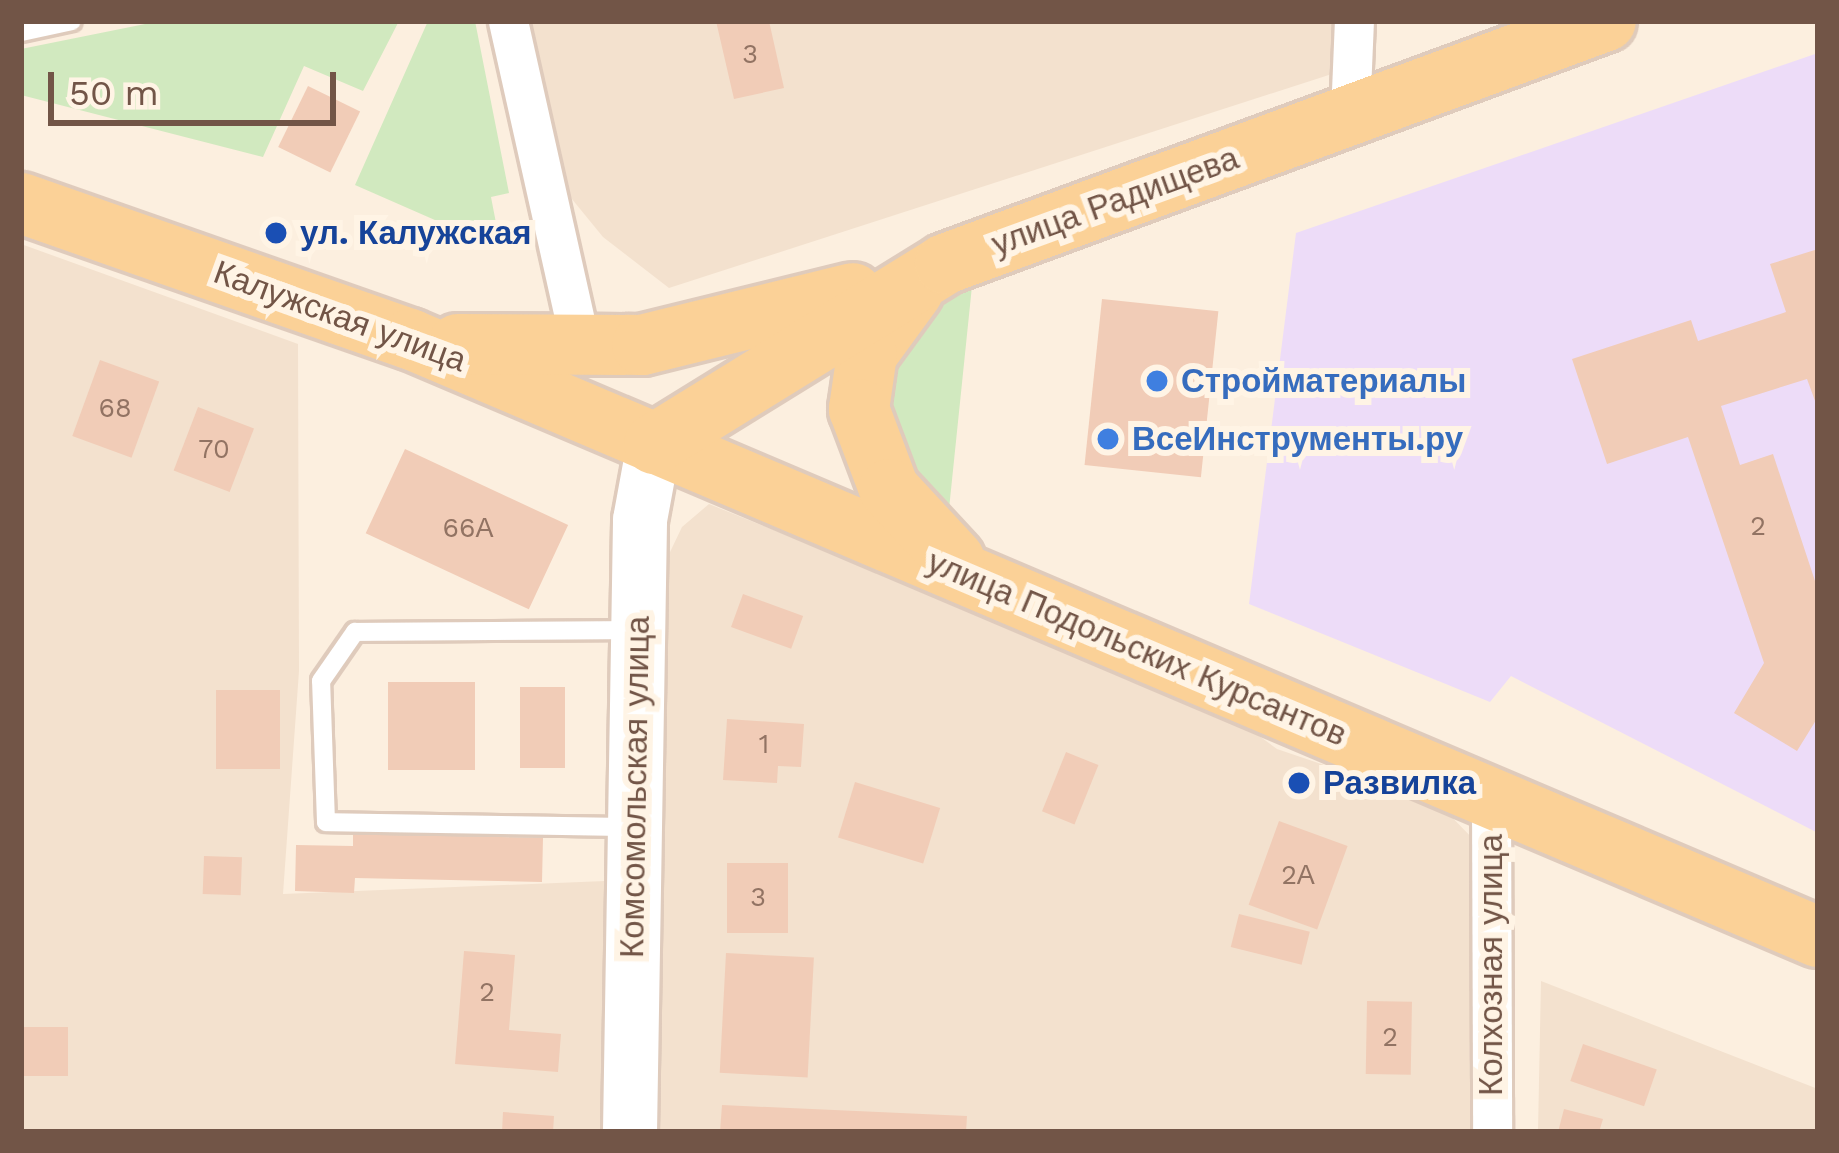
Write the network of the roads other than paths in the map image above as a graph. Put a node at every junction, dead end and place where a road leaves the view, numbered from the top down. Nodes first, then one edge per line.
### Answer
1 (72, 21) edge
2 (508, 21) edge
3 (1354, 21) edge
4 (1606, 21) edge
5 (21, 32) edge
6 (1350, 115) junction
7 (21, 203) edge
8 (945, 264) junction
9 (410, 339) junction
10 (580, 348) junction
11 (654, 444) junction
12 (995, 587) junction
13 (638, 629) junction
14 (1491, 798) junction
15 (635, 827) junction
16 (1818, 938) edge
17 (630, 1132) edge
18 (1492, 1132) edge

1 - 5 lane
2 - 10 street
3 - 6 street
4 - 6 main road, улица Радищева
6 - 8 main road, улица Радищева
7 - 9 main road, Калужская улица
8 - 10 main road
8 - 11 main road, улица Радищева
8 - 12 main road
9 - 10 main road
9 - 11 main road, Калужская улица
11 - 12 main road, улица Подольских Курсантов
11 - 13 street, Комсомольская улица
12 - 14 main road, улица Подольских Курсантов
13 - 15 street, Комсомольская улица
13 - 15 lane
14 - 16 main road, улица Подольских Курсантов
14 - 18 street, Колхозная улица
15 - 17 street, Комсомольская улица

